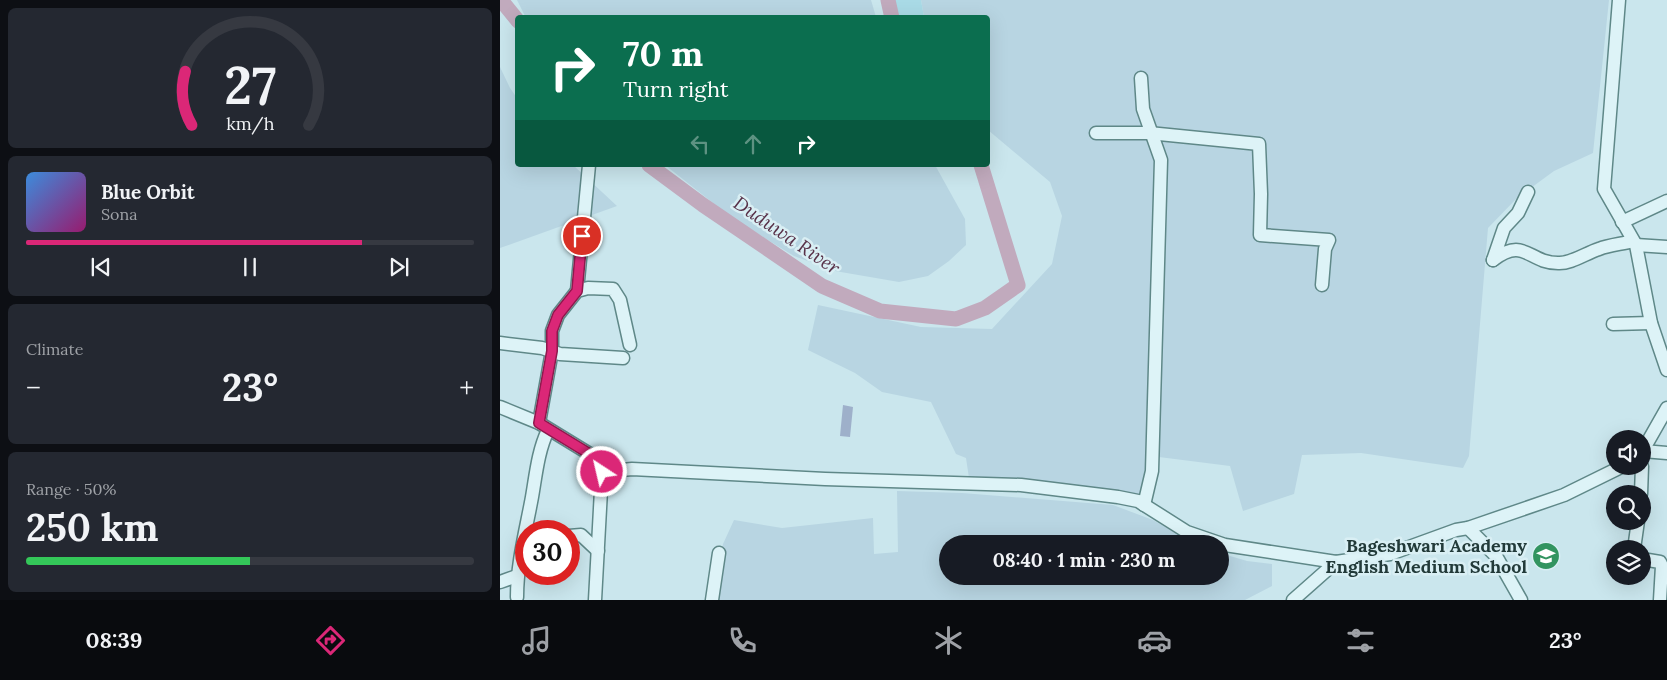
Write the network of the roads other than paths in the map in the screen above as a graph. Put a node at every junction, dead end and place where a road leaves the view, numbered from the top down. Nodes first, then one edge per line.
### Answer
1 (1619, 0) edge
2 (1141, 78) dead end
3 (1096, 133) dead end
4 (1152, 134) junction
5 (589, 167) edge
6 (1528, 192) dead end
7 (1667, 201) edge
8 (1622, 222) junction
9 (1635, 243) junction
10 (1667, 247) edge
11 (1322, 285) dead end
12 (577, 291) junction
13 (1651, 323) junction
14 (1612, 324) dead end
15 (500, 343) edge
16 (630, 345) dead end
17 (552, 351) junction
18 (623, 358) dead end
19 (1667, 370) edge
20 (1667, 408) edge
21 (501, 411) edge
22 (544, 427) junction
23 (1651, 437) edge
24 (1651, 452) edge
25 (1667, 453) edge
26 (602, 472) junction
27 (1606, 475) edge
28 (1144, 505) junction
29 (531, 520) edge
30 (1468, 528) junction
31 (580, 535) edge
32 (598, 551) junction
33 (719, 554) dead end
34 (515, 560) edge
35 (1651, 560) edge
36 (1336, 562) junction
37 (506, 578) edge
38 (517, 597) dead end
39 (595, 600) edge
40 (712, 600) edge
41 (1293, 600) edge
42 (1521, 600) edge
43 (1660, 600) edge

1 - 8 street
2 - 4 street
3 - 4 street
4 - 11 street
4 - 28 street
5 - 12 street
6 - 9 street
7 - 8 street
8 - 9 street
9 - 10 street
9 - 13 street
12 - 16 street
12 - 17 street
13 - 14 street
13 - 19 street
15 - 17 street
17 - 18 street
17 - 22 street
20 - 23 street
21 - 22 street
22 - 26 street
22 - 29 street
24 - 25 street
26 - 28 street
26 - 32 street
27 - 30 street
28 - 36 street
30 - 36 street
30 - 42 street
31 - 32 street
32 - 39 street
33 - 40 street
34 - 37 street
35 - 43 street
36 - 41 street
37 - 38 street

